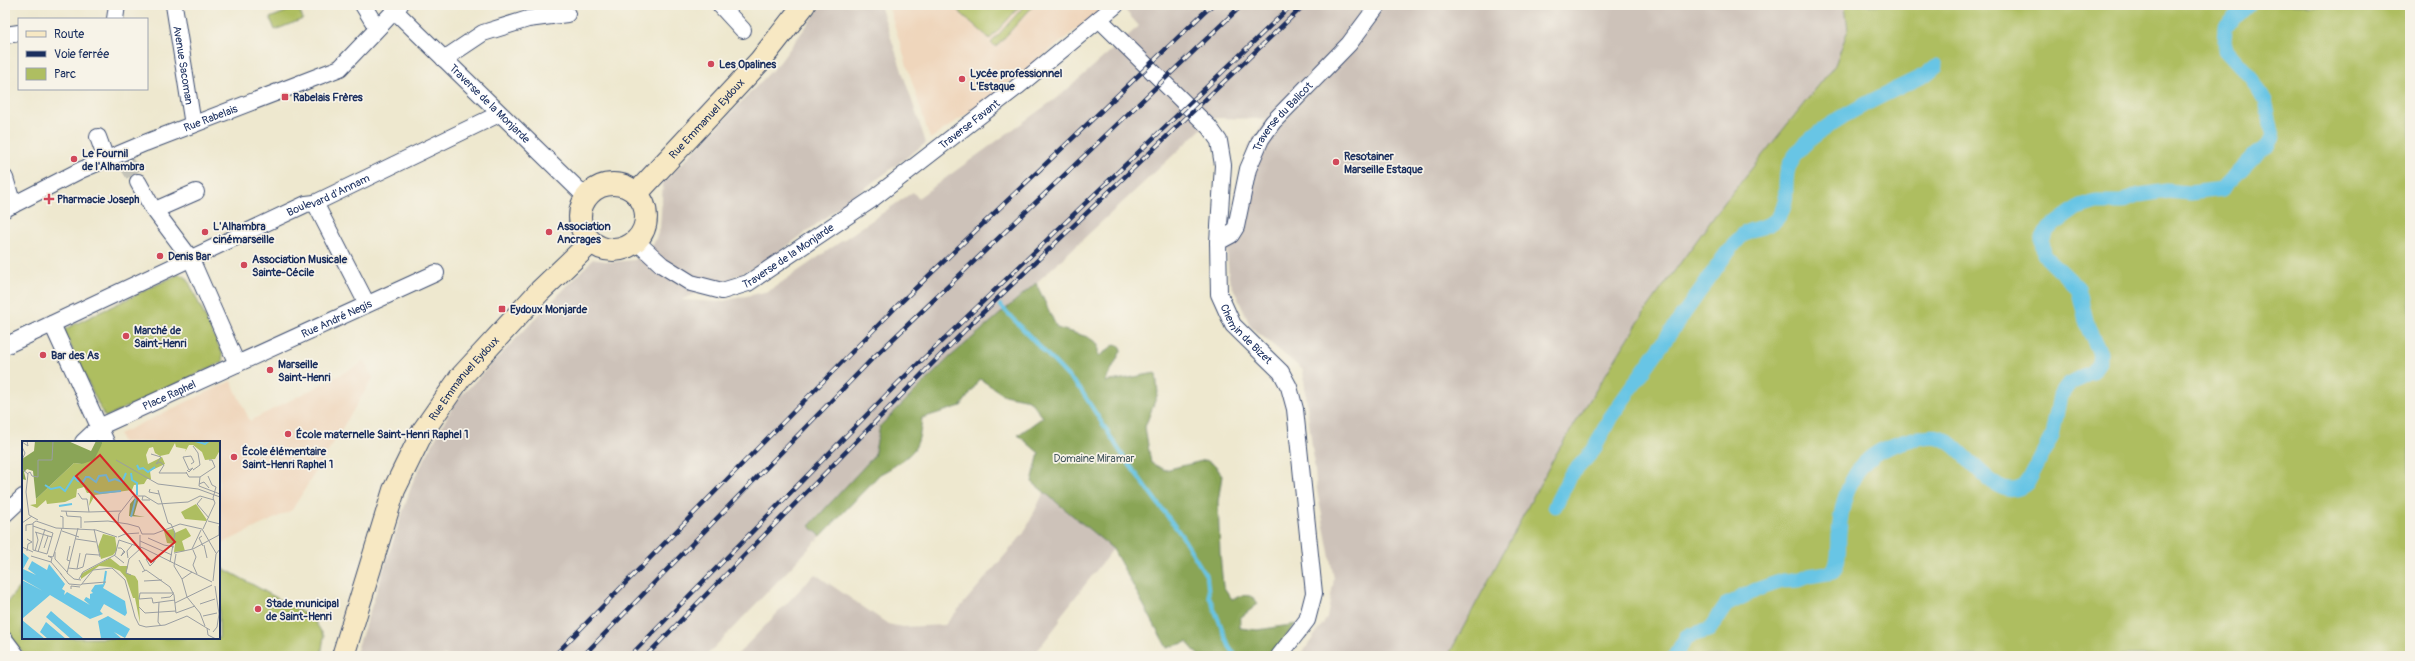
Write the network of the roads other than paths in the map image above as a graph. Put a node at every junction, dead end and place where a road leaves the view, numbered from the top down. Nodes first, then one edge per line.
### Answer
1 (117, 5) edge
2 (174, 5) edge
3 (364, 5) edge
4 (720, 5) edge
5 (804, 5) edge
6 (1116, 5) edge
7 (1378, 5) edge
8 (397, 8) edge
9 (567, 14) dead end
10 (115, 18) edge
11 (1099, 19) junction
12 (376, 28) junction
13 (744, 30) dead end
14 (18, 33) edge
15 (5, 34) edge
16 (444, 59) junction
17 (499, 114) junction
18 (193, 125) junction
19 (98, 137) dead end
20 (932, 154) joint
21 (117, 158) junction
22 (5, 178) edge
23 (138, 182) tunnel mouth
24 (196, 192) dead end
25 (637, 193) junction
26 (586, 197) junction
27 (315, 203) junction
28 (9, 207) edge
29 (155, 210) junction
30 (636, 241) junction
31 (591, 242) junction
32 (1218, 242) junction
33 (191, 259) junction
34 (436, 272) dead end
35 (367, 304) junction
36 (52, 324) junction
37 (5, 346) edge
38 (237, 364) junction
39 (99, 427) junction
40 (84, 441) edge
41 (106, 441) edge
42 (22, 498) edge
43 (5, 514) edge
44 (5, 640) edge
45 (17, 656) edge
46 (343, 656) edge
47 (1279, 656) edge

1 - 10 street
2 - 18 street, Avenue Sacoman
3 - 12 street
4 - 13 street
5 - 25 street, Rue Emmanuel Eydoux
6 - 11 street, Traverse Favant
7 - 32 street, Traverse du Balicot
8 - 12 street, Rue Rabelais
8 - 16 street, Traverse de la Monjarde
9 - 16 street
11 - 20 street, Traverse Favant
11 - 32 street, Chemin de Bizet
12 - 18 street, Rue Rabelais
14 - 15 street
16 - 17 street, Traverse de la Monjarde
17 - 26 street, Traverse de la Monjarde
17 - 27 street, Boulevard d'Annam
18 - 21 street, Rue Rabelais
19 - 21 street
20 - 30 street, Traverse de la Monjarde
21 - 28 street, Rue Rabelais
22 - 28 street
23 - 29 street
24 - 29 street
25 - 26 street
25 - 30 street
26 - 31 street
27 - 33 street, Boulevard d'Annam
27 - 35 street
29 - 33 street
30 - 31 street
31 - 46 street, Rue Emmanuel Eydoux
32 - 47 street, Chemin de Bizet
33 - 36 street, Boulevard d'Annam
33 - 38 street
34 - 35 street, Rue André Negis
35 - 38 street, Rue André Negis
36 - 37 street, Boulevard d'Annam
36 - 39 street
38 - 39 street, Place Raphel
39 - 40 street, Place Raphel
39 - 41 street
42 - 43 street
44 - 45 street

